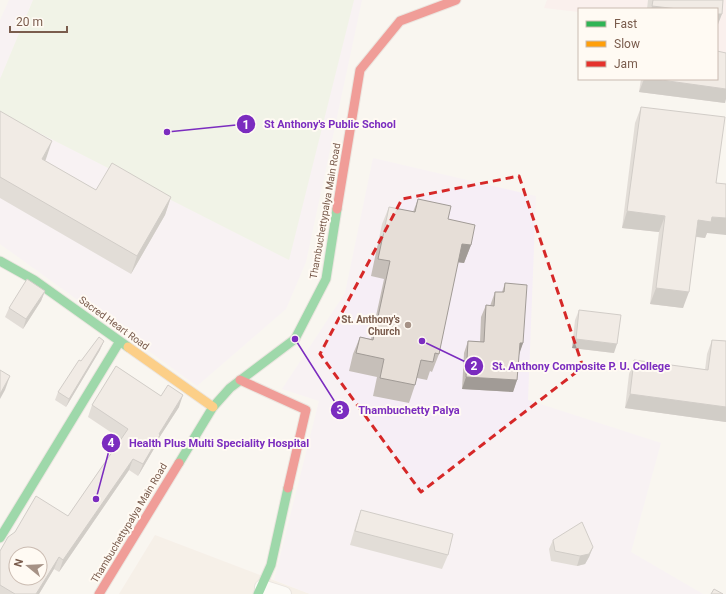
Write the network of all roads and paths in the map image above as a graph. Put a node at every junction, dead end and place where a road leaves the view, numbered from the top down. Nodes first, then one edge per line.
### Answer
1 (456, 0) edge
2 (0, 261) edge
3 (120, 341) junction
4 (240, 380) junction
5 (212, 407) junction
6 (0, 538) edge
7 (260, 590) edge
8 (99, 594) edge
9 (284, 594) edge

1 - 4 street, Thambuchettypalya Main Road
2 - 3 street, Sacred Heart Road
3 - 5 street, Sacred Heart Road
3 - 6 street
4 - 5 street, Thambuchettypalya Main Road
4 - 7 street
5 - 8 street, Thambuchettypalya Main Road
7 - 9 street

